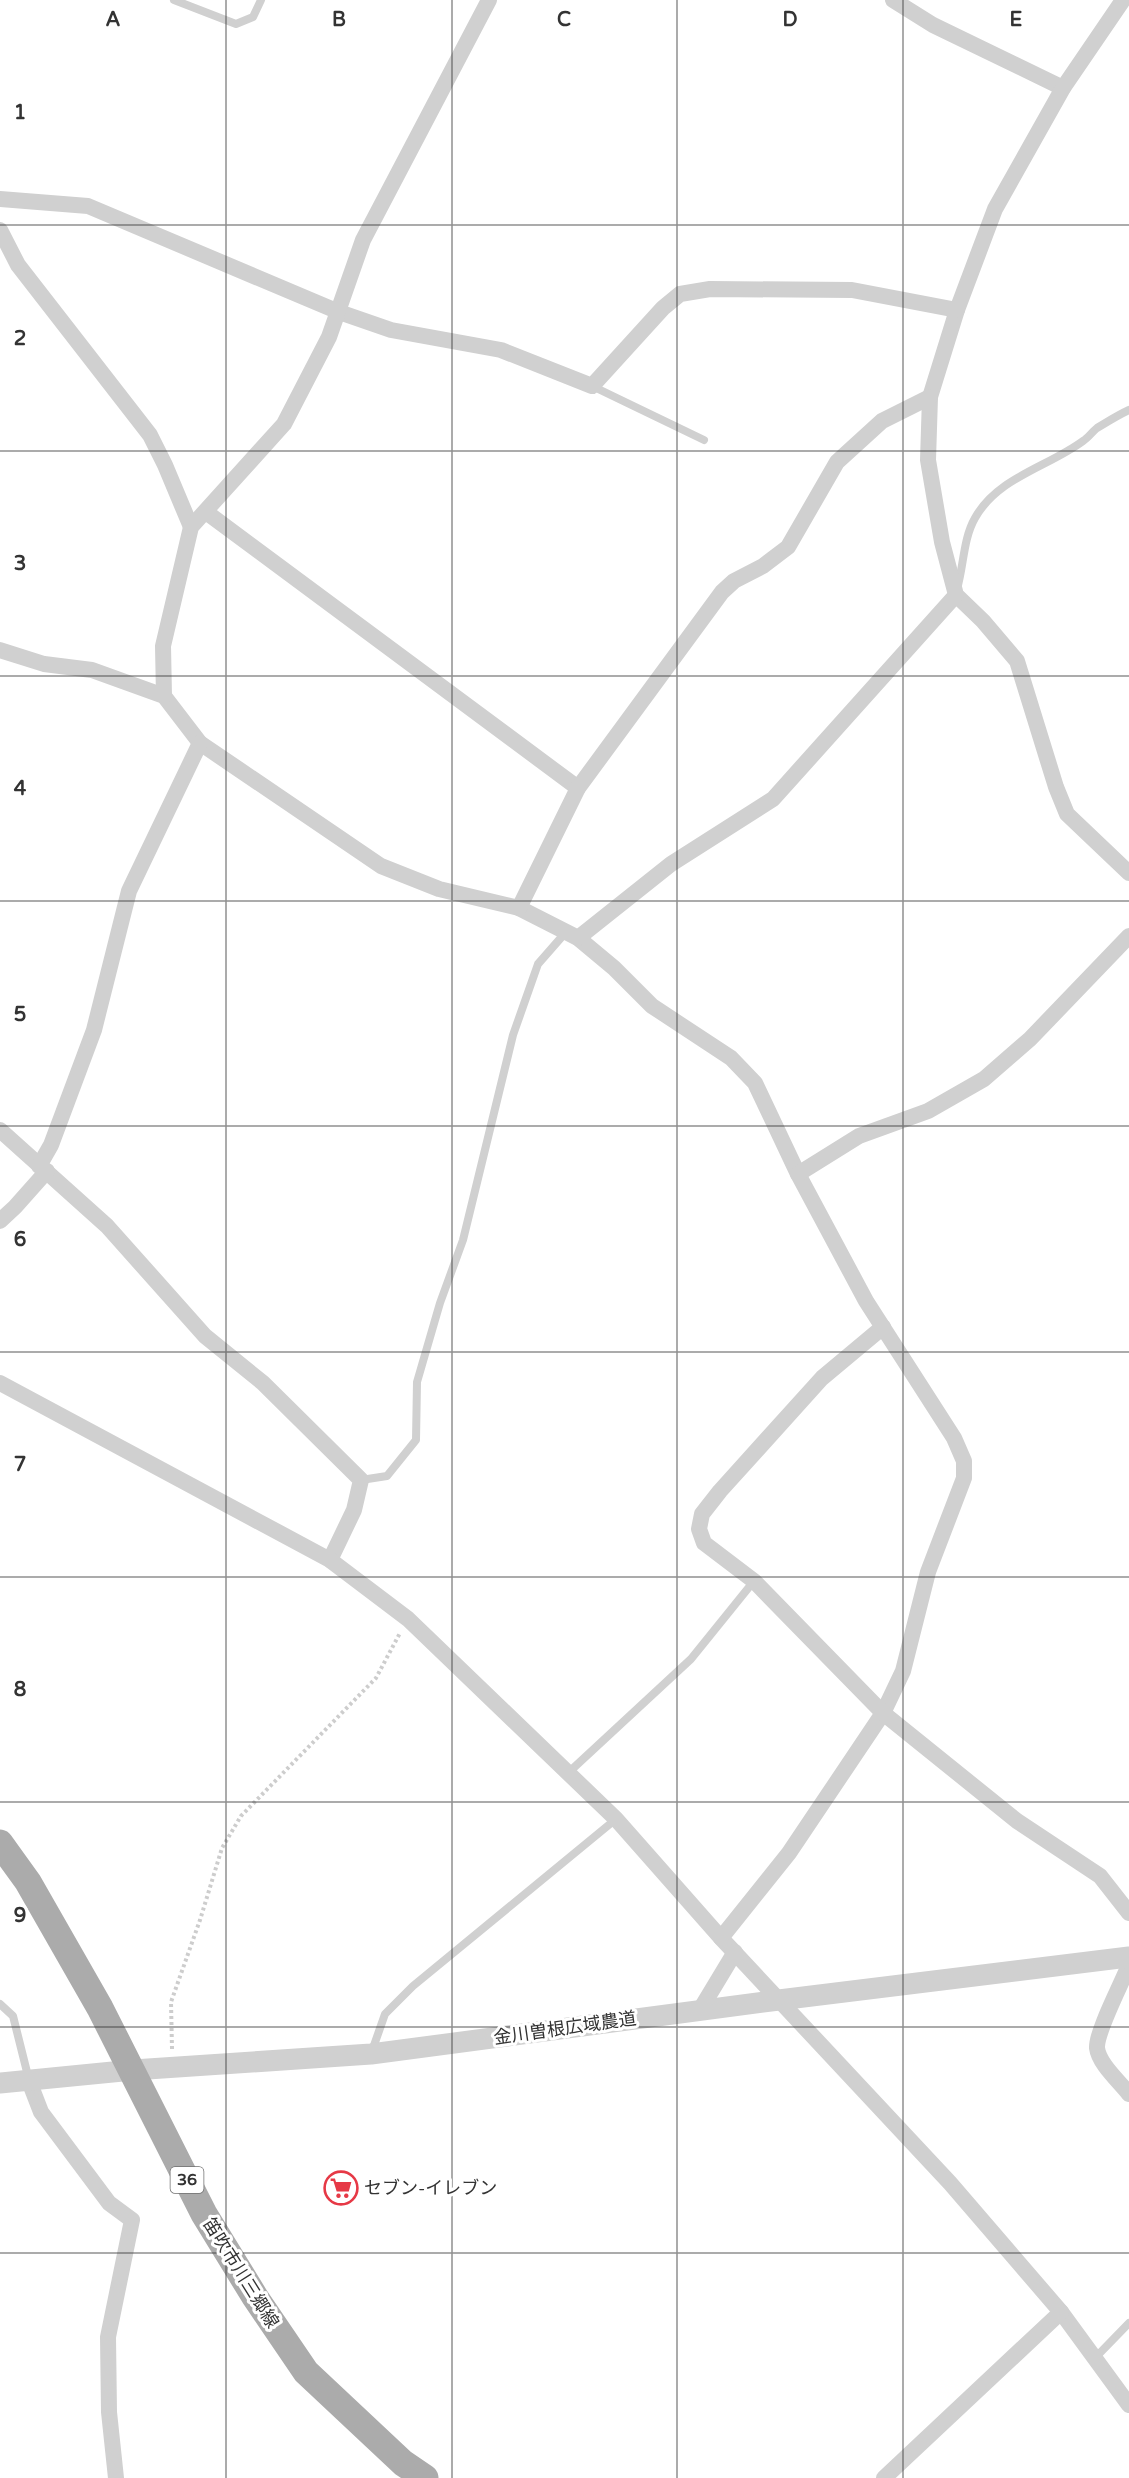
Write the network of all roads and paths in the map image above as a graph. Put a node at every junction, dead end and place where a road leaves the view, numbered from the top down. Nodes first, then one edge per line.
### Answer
1 (174, 0) edge
2 (261, 0) edge
3 (489, 0) edge
4 (893, 0) edge
5 (1123, 0) edge
6 (1063, 88) junction
7 (0, 199) edge
8 (0, 230) edge
9 (957, 310) junction
10 (339, 312) junction
11 (592, 386) junction
12 (930, 397) junction
13 (1129, 410) edge
14 (704, 440) dead end
15 (206, 512) junction
16 (191, 527) junction
17 (956, 595) junction
18 (0, 650) edge
19 (164, 696) junction
20 (200, 743) junction
21 (578, 788) junction
22 (1129, 873) edge
23 (519, 908) junction
24 (572, 935) junction
25 (1129, 936) edge
26 (0, 1130) edge
27 (43, 1168) junction
28 (798, 1174) junction
29 (0, 1221) edge
30 (883, 1327) junction
31 (0, 1383) edge
32 (361, 1480) junction
33 (330, 1560) junction
34 (754, 1581) junction
35 (408, 1619) junction
36 (883, 1713) junction
37 (568, 1773) junction
38 (616, 1819) junction
39 (0, 1843) edge
40 (1129, 1913) edge
41 (721, 1938) junction
42 (735, 1952) junction
43 (1129, 1957) edge
44 (1129, 1965) edge
45 (780, 2000) junction
46 (0, 2004) edge
47 (700, 2010) junction
48 (371, 2055) junction
49 (172, 2069) junction
50 (133, 2070) junction
51 (29, 2081) junction
52 (0, 2083) edge
53 (1129, 2094) edge
54 (1060, 2312) junction
55 (1129, 2324) edge
56 (1095, 2358) junction
57 (1129, 2405) edge
58 (116, 2478) edge
59 (425, 2478) edge
60 (884, 2478) edge

1 - 2 lane
3 - 10 street
4 - 6 street
5 - 6 street
6 - 9 street
7 - 10 street
8 - 16 street
9 - 11 street
9 - 12 street
10 - 11 street
10 - 15 street
11 - 14 lane
12 - 17 street
12 - 21 street
13 - 17 lane
15 - 16 street
15 - 21 street
16 - 19 street
17 - 22 street
17 - 24 street
18 - 19 street
19 - 20 street
20 - 23 street
20 - 27 street
21 - 23 street
23 - 24 street
24 - 28 street
24 - 32 lane
25 - 28 street
26 - 27 street
27 - 29 street
27 - 32 street
28 - 30 street
30 - 34 street
30 - 36 street
31 - 33 street
32 - 33 street
33 - 35 street
34 - 36 street
34 - 37 lane
35 - 37 street
35 - 49 path
36 - 40 street
36 - 41 street
37 - 38 street
38 - 41 street
38 - 48 lane
39 - 50 main road, 笛吹市川三郷線 / 36
41 - 42 street
42 - 45 street
42 - 47 street
43 - 45 street, 金川曽根広域農道
44 - 53 street
45 - 47 street, 金川曽根広域農道
45 - 54 street
46 - 51 lane
47 - 48 street, 金川曽根広域農道
48 - 49 street, 金川曽根広域農道
49 - 50 street, 金川曽根広域農道
50 - 51 street, 金川曽根広域農道
50 - 59 main road, 笛吹市川三郷線 / 36
51 - 52 street, 金川曽根広域農道
51 - 58 street
54 - 56 street
54 - 60 street
55 - 56 lane
56 - 57 street

